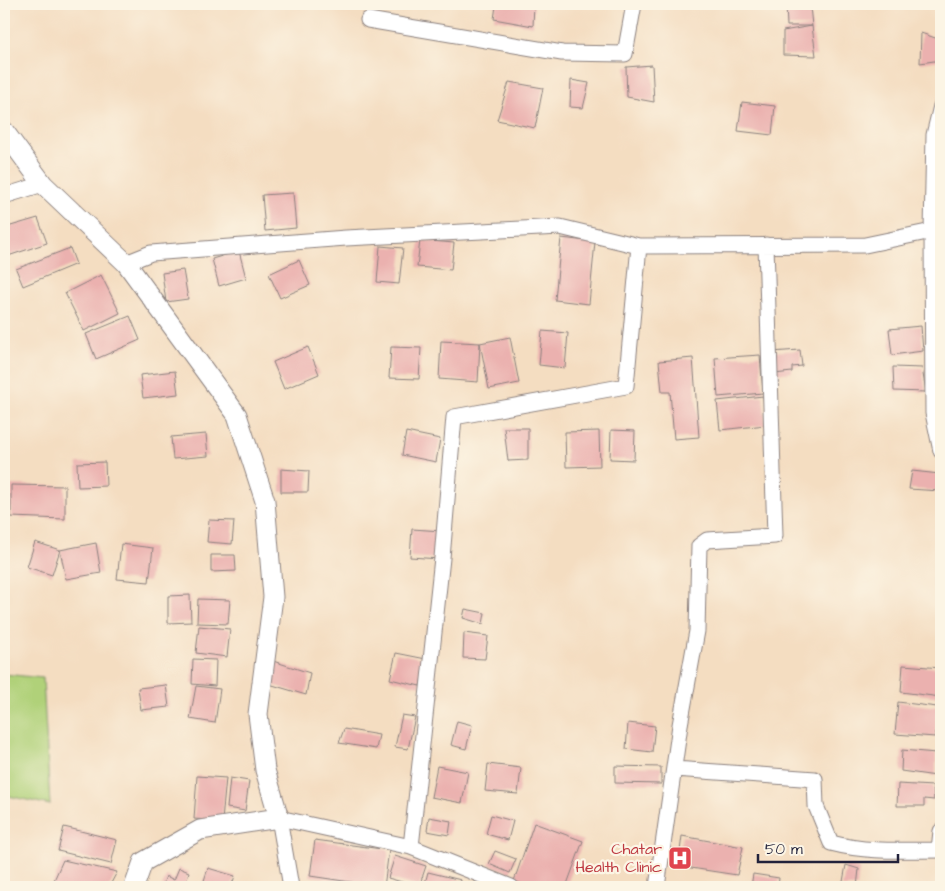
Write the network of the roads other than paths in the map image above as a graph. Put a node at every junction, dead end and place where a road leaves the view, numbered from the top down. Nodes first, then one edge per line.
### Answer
1 (634, 4) edge
2 (368, 20) dead end
3 (941, 106) edge
4 (4, 131) edge
5 (43, 184) junction
6 (4, 196) edge
7 (932, 231) junction
8 (638, 246) junction
9 (766, 246) junction
10 (126, 263) junction
11 (941, 451) edge
12 (674, 769) junction
13 (279, 818) junction
14 (941, 831) edge
15 (411, 847) junction
16 (940, 850) edge
17 (134, 887) edge
18 (291, 887) edge
19 (511, 887) edge
20 (657, 887) edge

1 - 2 street
3 - 7 street
4 - 5 street
5 - 6 street
5 - 10 street
7 - 9 street
7 - 11 street
8 - 9 street
8 - 10 street
8 - 15 street
9 - 12 street
10 - 13 street
12 - 16 street
12 - 20 street
13 - 15 street
13 - 17 street
13 - 18 street
14 - 16 street
15 - 19 street

